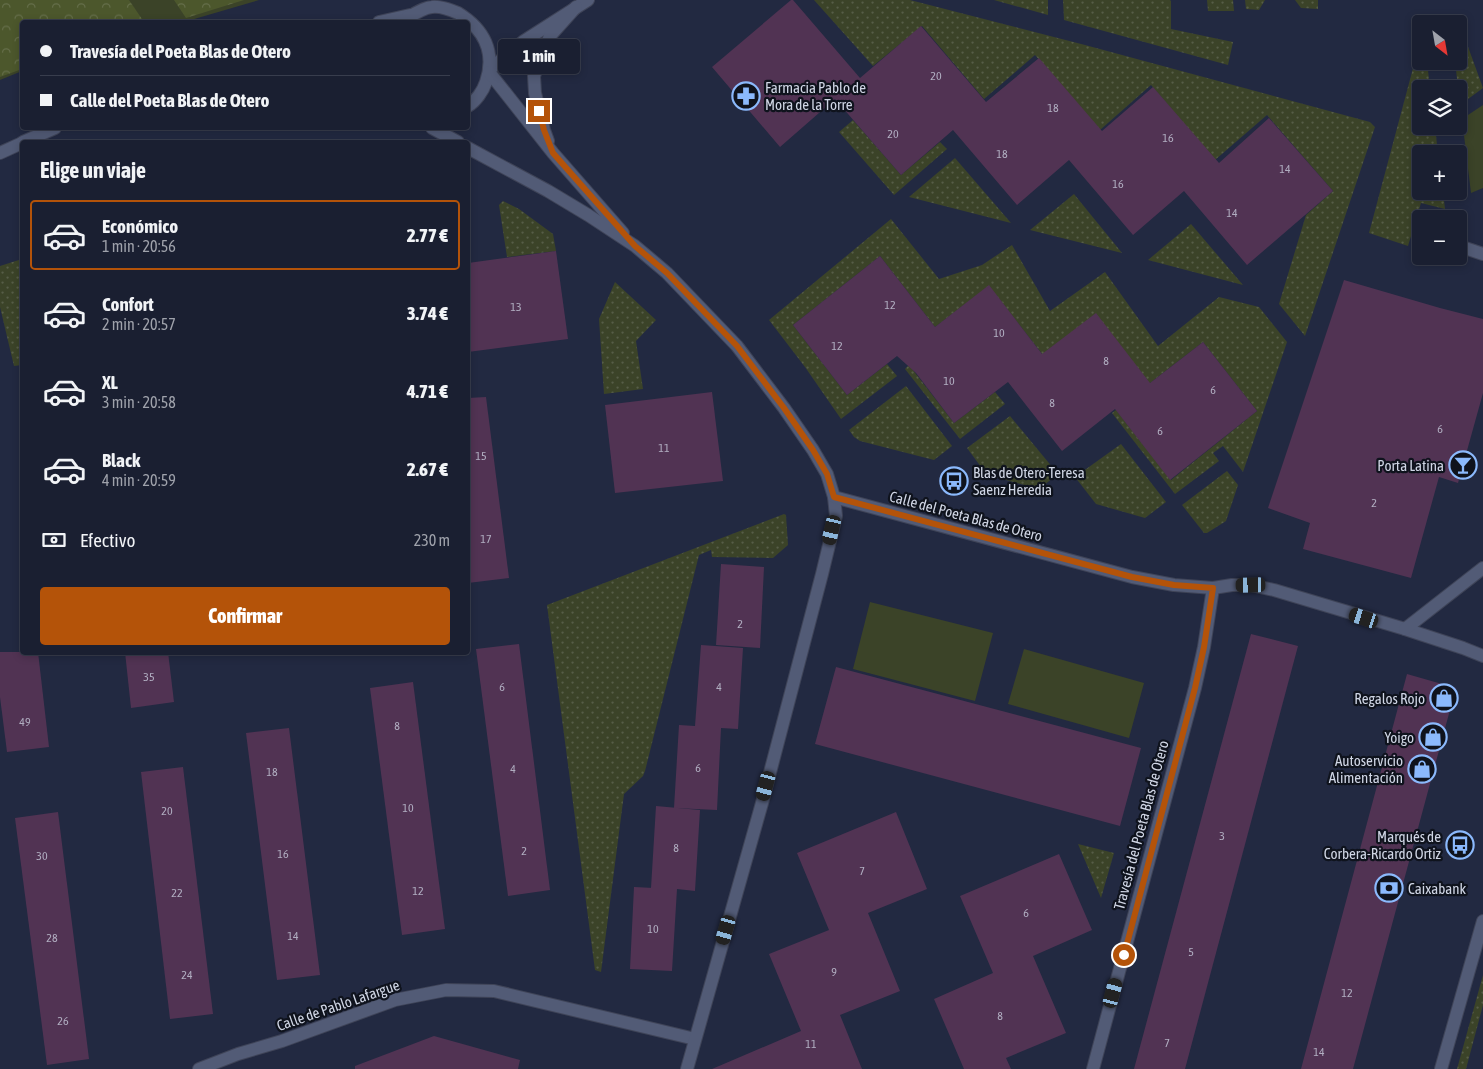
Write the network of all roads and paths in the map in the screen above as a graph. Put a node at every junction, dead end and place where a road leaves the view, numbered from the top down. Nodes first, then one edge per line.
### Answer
1 (447, 0) edge
2 (588, 0) edge
3 (432, 6) junction
4 (576, 7) junction
5 (414, 14) junction
6 (387, 20) edge
7 (404, 20) edge
8 (468, 20) edge
9 (470, 22) edge
10 (489, 70) junction
11 (470, 105) edge
12 (50, 130) edge
13 (436, 130) edge
14 (29, 140) edge
15 (454, 140) edge
16 (20, 144) edge
17 (470, 149) edge
18 (0, 153) edge
19 (553, 153) junction
20 (635, 246) junction
21 (1467, 249) edge
22 (1483, 254) edge
23 (834, 497) junction
24 (1483, 568) edge
25 (1213, 588) junction
26 (1405, 629) junction
27 (1483, 656) edge
28 (1483, 921) edge
29 (695, 1039) junction
30 (199, 1069) edge
31 (687, 1069) edge
32 (1093, 1069) edge
33 (1441, 1069) edge

1 - 3 street
2 - 4 street
3 - 5 street
3 - 8 street
4 - 10 street
4 - 19 street
5 - 6 street
5 - 7 street
9 - 10 street
10 - 11 street
10 - 19 street
12 - 14 street
13 - 15 street
16 - 18 street
17 - 20 street
19 - 20 street
20 - 23 street
21 - 22 street
23 - 25 street, Calle del Poeta Blas de Otero
23 - 29 street
24 - 26 street
25 - 26 street, Calle del Poeta Blas de Otero
25 - 32 street, Travesía del Poeta Blas de Otero
26 - 27 street, Calle del Poeta Blas de Otero
28 - 33 street
29 - 30 street, Calle de Pablo Lafargue
29 - 31 street

